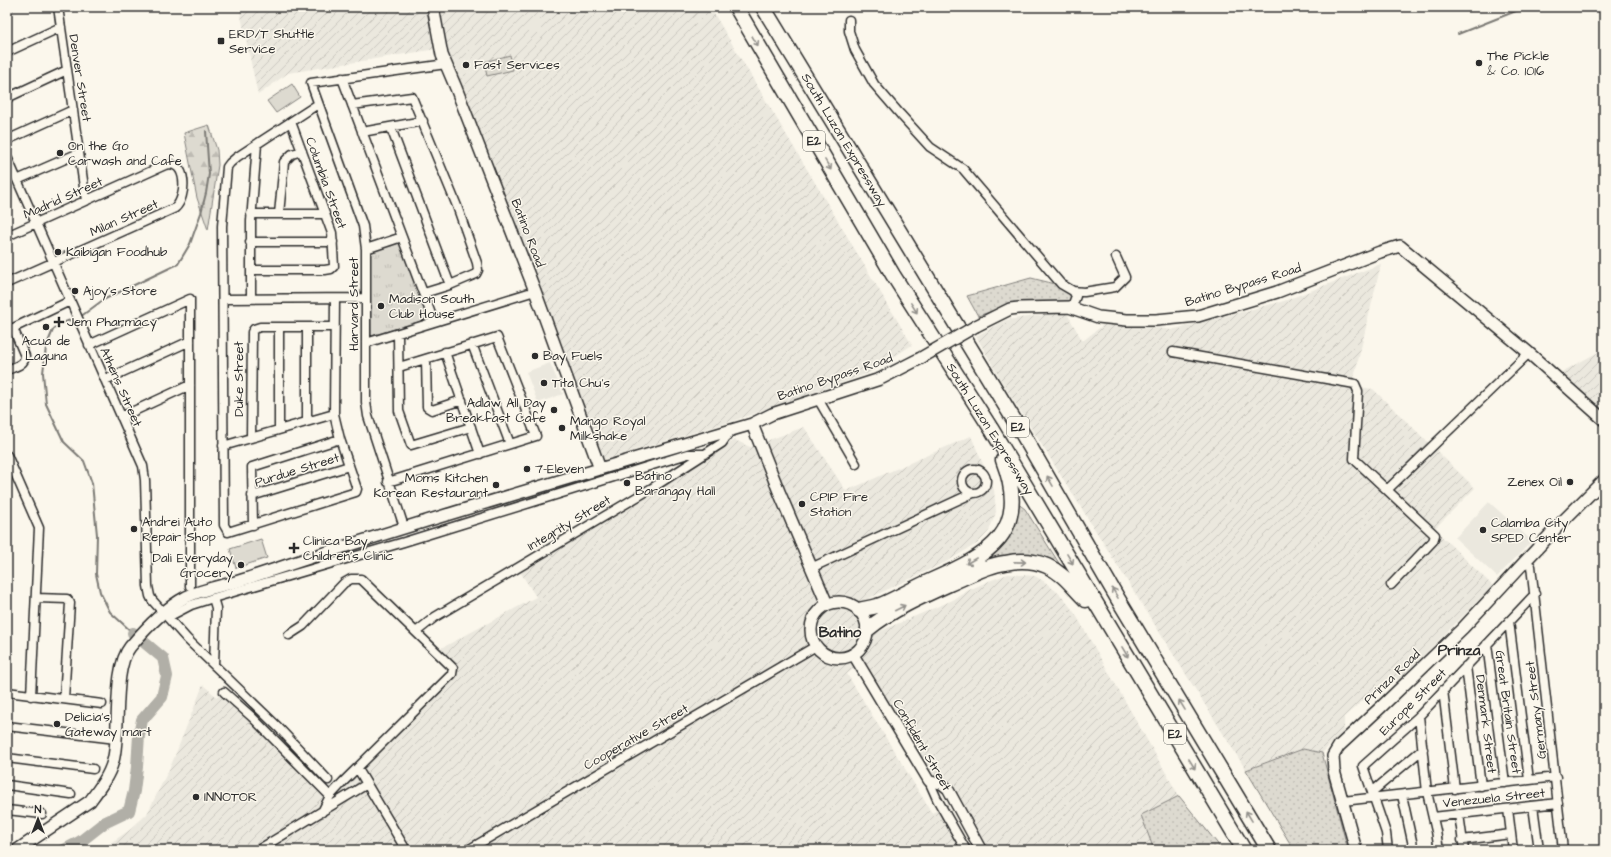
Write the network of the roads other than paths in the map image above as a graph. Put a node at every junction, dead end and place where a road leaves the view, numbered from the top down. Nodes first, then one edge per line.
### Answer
1 (58, 7) edge
2 (433, 7) edge
3 (736, 7) edge
4 (763, 7) edge
5 (849, 20) dead end
6 (60, 27) junction
7 (7, 52) edge
8 (446, 64) junction
9 (67, 70) junction
10 (342, 78) junction
11 (7, 98) edge
12 (318, 104) junction
13 (352, 105) junction
14 (73, 110) junction
15 (422, 120) junction
16 (291, 122) junction
17 (391, 128) junction
18 (362, 132) junction
19 (7, 140) edge
20 (257, 144) junction
21 (302, 151) junction
22 (79, 153) junction
23 (7, 157) edge
24 (173, 164) joint
25 (17, 180) junction
26 (86, 201) junction
27 (251, 214) junction
28 (279, 214) junction
29 (325, 214) junction
30 (36, 224) junction
31 (7, 236) edge
32 (402, 237) junction
33 (250, 242) junction
34 (333, 242) junction
35 (366, 249) junction
36 (1116, 257) dead end
37 (53, 262) junction
38 (251, 270) junction
39 (7, 282) edge
40 (450, 285) junction
41 (535, 291) junction
42 (1073, 291) junction
43 (424, 293) junction
44 (366, 298) junction
45 (224, 299) junction
46 (251, 299) junction
47 (335, 299) junction
48 (70, 301) junction
49 (1069, 307) junction
50 (434, 322) junction
51 (280, 327) junction
52 (307, 327) junction
53 (334, 327) junction
54 (10, 329) edge
55 (398, 334) junction
56 (190, 341) junction
57 (366, 343) junction
58 (90, 344) junction
59 (472, 344) junction
60 (445, 352) junction
61 (1173, 352) dead end
62 (1529, 353) junction
63 (426, 359) junction
64 (399, 367) junction
65 (7, 370) edge
66 (105, 380) junction
67 (190, 385) junction
68 (818, 399) junction
69 (462, 400) junction
70 (334, 414) junction
71 (122, 417) junction
72 (1604, 420) edge
73 (307, 421) junction
74 (752, 424) junction
75 (471, 427) junction
76 (279, 429) junction
77 (731, 430) junction
78 (992, 430) junction
79 (251, 438) junction
80 (340, 439) junction
81 (510, 444) junction
82 (223, 446) junction
83 (480, 454) junction
84 (705, 454) junction
85 (7, 456) edge
86 (856, 464) dead end
87 (349, 466) junction
88 (600, 469) junction
89 (1604, 480) edge
90 (388, 482) junction
91 (1387, 490) junction
92 (973, 493) dead end
93 (252, 496) junction
94 (252, 525) junction
95 (404, 528) junction
96 (1532, 566) dead end
97 (811, 568) junction
98 (1391, 585) dead end
99 (190, 586) dead end
100 (1535, 594) junction
101 (36, 598) junction
102 (213, 598) junction
103 (827, 604) junction
104 (859, 610) junction
105 (166, 615) junction
106 (1105, 619) junction
107 (1509, 620) junction
108 (868, 629) junction
109 (416, 632) junction
110 (289, 635) dead end
111 (1487, 644) junction
112 (816, 646) junction
113 (853, 654) junction
114 (214, 665) junction
115 (1466, 666) junction
116 (1443, 690) junction
117 (7, 692) edge
118 (224, 692) dead end
119 (31, 696) junction
120 (64, 699) junction
121 (102, 704) dead end
122 (1419, 716) junction
123 (7, 726) edge
124 (116, 739) junction
125 (1423, 749) junction
126 (7, 758) edge
127 (358, 768) junction
128 (93, 769) dead end
129 (1556, 777) junction
130 (328, 780) dead end
131 (1529, 780) junction
132 (929, 781) junction
133 (1505, 783) junction
134 (367, 784) junction
135 (7, 785) edge
136 (1481, 786) junction
137 (1455, 789) junction
138 (1427, 792) junction
139 (71, 794) dead end
140 (1373, 795) junction
141 (1402, 795) junction
142 (330, 796) junction
143 (1343, 801) junction
144 (1558, 803) junction
145 (1533, 806) junction
146 (1508, 809) junction
147 (7, 810) edge
148 (322, 812) junction
149 (42, 814) dead end
150 (1459, 814) junction
151 (1433, 817) junction
152 (1511, 834) junction
153 (1462, 840) junction
154 (17, 850) edge
155 (258, 850) edge
156 (406, 850) edge
157 (468, 850) edge
158 (966, 850) edge
159 (981, 850) edge
160 (1244, 850) edge
161 (1269, 850) edge
162 (1356, 850) edge
163 (1388, 850) edge
164 (1414, 850) edge
165 (1439, 850) edge
166 (1464, 850) edge
167 (1513, 850) edge
168 (1538, 850) edge
169 (1563, 850) edge

1 - 6 street, Denver Street
2 - 8 main road, Batino Road
3 -> 78 highway, South Luzon Expressway / E2
161 -> 4 highway, South Luzon Expressway / E2
5 - 42 street
6 - 7 street
6 - 9 street, Denver Street
8 - 10 street
8 - 41 main road, Batino Road
9 - 11 street
9 - 14 street, Denver Street
10 - 12 street, Harvard Street
10 - 13 street
12 - 16 street
12 - 35 street, Harvard Street
13 - 15 street
13 - 18 street
14 - 19 street
14 - 22 street, Denver Street
15 - 17 street
15 - 40 street
16 - 20 street
16 - 21 street, Columbia Street
17 - 18 street
17 - 40 street
18 - 32 street
20 - 27 street
20 - 45 street
21 - 28 street
21 - 29 street, Columbia Street
22 - 25 street
22 - 26 street, Denver Street
23 - 25 street, Athens Street
24 - 26 street, Madrid Street
24 - 37 street, Milan Street
25 - 30 street, Athens Street
26 - 30 street, Madrid Street
27 - 28 street
27 - 33 street
28 - 29 street
29 - 34 street, Columbia Street
30 - 31 street, Madrid Street
30 - 37 street, Athens Street
32 - 35 street
32 - 43 street
33 - 34 street
33 - 38 street
34 - 38 street, Columbia Street
35 - 44 street, Harvard Street
36 - 42 street
37 - 39 street, Milan Street
37 - 48 street, Athens Street
38 - 46 street
40 - 43 street
41 - 50 street
41 - 88 main road, Batino Road
42 - 49 street
43 - 50 street
44 - 47 street
44 - 57 street, Harvard Street
45 - 46 street
45 - 82 street
46 - 47 street
47 - 53 street
48 - 54 street
48 - 58 street, Athens Street
49 - 62 main road, Batino Bypass Road
49 - 68 main road, Batino Bypass Road, bridge
50 - 55 street
51 - 52 street, Duke Street
51 - 76 street
51 - 79 street, Duke Street
52 - 53 street, Duke Street
52 - 73 street
53 - 70 street
54 - 65 street
55 - 57 street
55 - 64 street
56 - 58 street
56 - 66 street
56 - 67 street
57 - 90 street, Harvard Street
58 - 66 street, Athens Street
59 - 60 street
59 - 81 street
59 - 81 street
60 - 63 street
60 - 69 street
61 - 91 street
62 - 72 main road, Batino Bypass Road
62 - 91 street
63 - 64 street
63 - 69 street
64 - 75 street
66 - 71 street, Athens Street
67 - 71 street
67 - 99 street
68 - 74 main road, Batino Bypass Road
68 - 86 street
69 - 75 street
70 - 73 street
70 - 80 street
71 - 105 street, Athens Street
73 - 76 street
74 - 77 main road, Batino Bypass Road
74 - 97 main road
75 - 83 street
76 - 79 street
77 - 84 street, Integrity Street
77 - 88 main road, Batino Bypass Road
78 -> 104 highway
78 -> 106 highway, South Luzon Expressway / E2
79 - 82 street
80 - 87 street
80 - 93 street
81 - 83 street
82 - 94 street
83 - 90 street
84 - 102 street
84 - 109 street, Integrity Street
85 - 101 street
87 - 93 street, Purdue Street
87 - 94 street
88 - 95 main road, Batino Bypass Road
89 - 143 main road, Prinza Road
90 - 95 street, Harvard Street
91 - 98 street
92 - 97 street
93 - 94 street
95 - 105 main road, Batino Bypass Road
96 - 100 street, Germany Street
97 - 103 main road
100 - 107 street, Europe Street
100 - 129 street, Germany Street
101 - 119 street
101 - 120 street
102 - 105 street
102 - 114 street
103 - 104 main road
103 - 112 main road
104 - 108 main road
105 - 114 street, Athens Street
105 - 124 main road, Batino Bypass Road
108 -> 106 highway
106 -> 160 highway, South Luzon Expressway / E2
107 - 111 street, Europe Street
107 - 131 street
108 - 113 main road
109 - 110 street
109 - 127 street
111 - 115 street, Europe Street
111 - 133 street, Great Britain Street
112 - 113 main road
112 - 157 street, Cooperative Street
113 - 132 street, Confident Street
114 - 130 street, Athens Street
115 - 116 street, Europe Street
115 - 136 street, Denmark Street
116 - 122 street, Europe Street
116 - 137 street
117 - 119 street
118 - 142 street
119 - 120 street
120 - 121 street
122 - 125 street
122 - 140 street, Europe Street
123 - 124 street
124 - 154 main road
125 - 138 street
125 - 140 street
126 - 128 street
127 - 134 street
127 - 142 street
129 - 131 street
129 - 144 street, Germany Street
131 - 133 street
132 - 158 street, Confident Street
132 - 159 street
133 - 136 street
134 - 148 street
134 - 156 street
135 - 139 street
136 - 137 street
137 - 138 street
138 - 141 street
138 - 151 street
140 - 141 street
140 - 143 street
140 - 163 street
141 - 164 street
142 - 148 street
143 - 162 main road, Prinza Road
144 - 145 street, Venezuela Street
144 - 169 street, Germany Street
145 - 146 street, Venezuela Street
145 - 168 street
146 - 150 street, Venezuela Street
146 - 152 street
147 - 149 street
148 - 155 street
150 - 151 street, Venezuela Street
150 - 153 street
151 - 165 street
152 - 153 street
152 - 167 street
153 - 166 street

